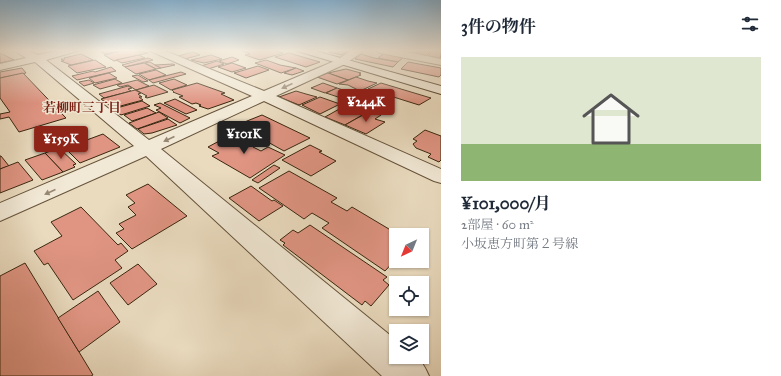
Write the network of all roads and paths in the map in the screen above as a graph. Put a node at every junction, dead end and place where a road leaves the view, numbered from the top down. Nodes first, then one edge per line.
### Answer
1 (44, 68) edge
2 (195, 68) edge
3 (328, 68) edge
4 (361, 68) edge
5 (441, 90) edge
6 (264, 96) junction
7 (148, 148) junction
8 (441, 177) edge
9 (0, 214) edge
10 (410, 376) edge

1 - 7 street
2 - 6 street
3 -> 6 street
4 - 5 street
6 -> 7 street
6 - 8 street
7 -> 9 street
7 - 10 street

